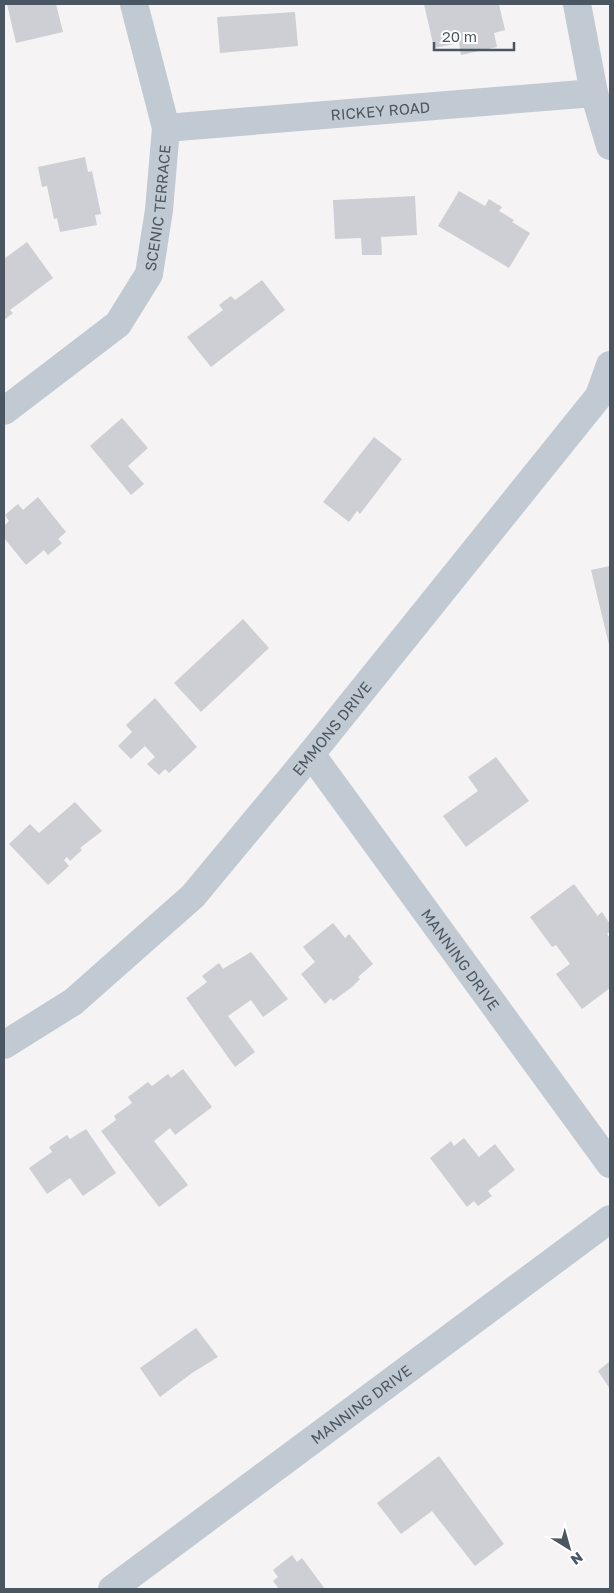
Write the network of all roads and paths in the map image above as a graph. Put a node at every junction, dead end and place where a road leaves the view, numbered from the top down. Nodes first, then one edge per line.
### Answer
1 (134, 4) edge
2 (577, 4) edge
3 (594, 93) junction
4 (166, 128) junction
5 (610, 146) edge
6 (610, 365) edge
7 (4, 411) edge
8 (311, 754) junction
9 (4, 1045) edge
10 (610, 1164) edge
11 (610, 1220) edge
12 (112, 1589) edge

1 - 4 street, SCENIC TERRACE
2 - 3 street
3 - 4 street, RICKEY ROAD
3 - 5 street
4 - 7 street, SCENIC TERRACE
6 - 8 street, EMMONS DRIVE
8 - 9 street, EMMONS DRIVE
8 - 10 street, MANNING DRIVE
11 - 12 street, MANNING DRIVE

